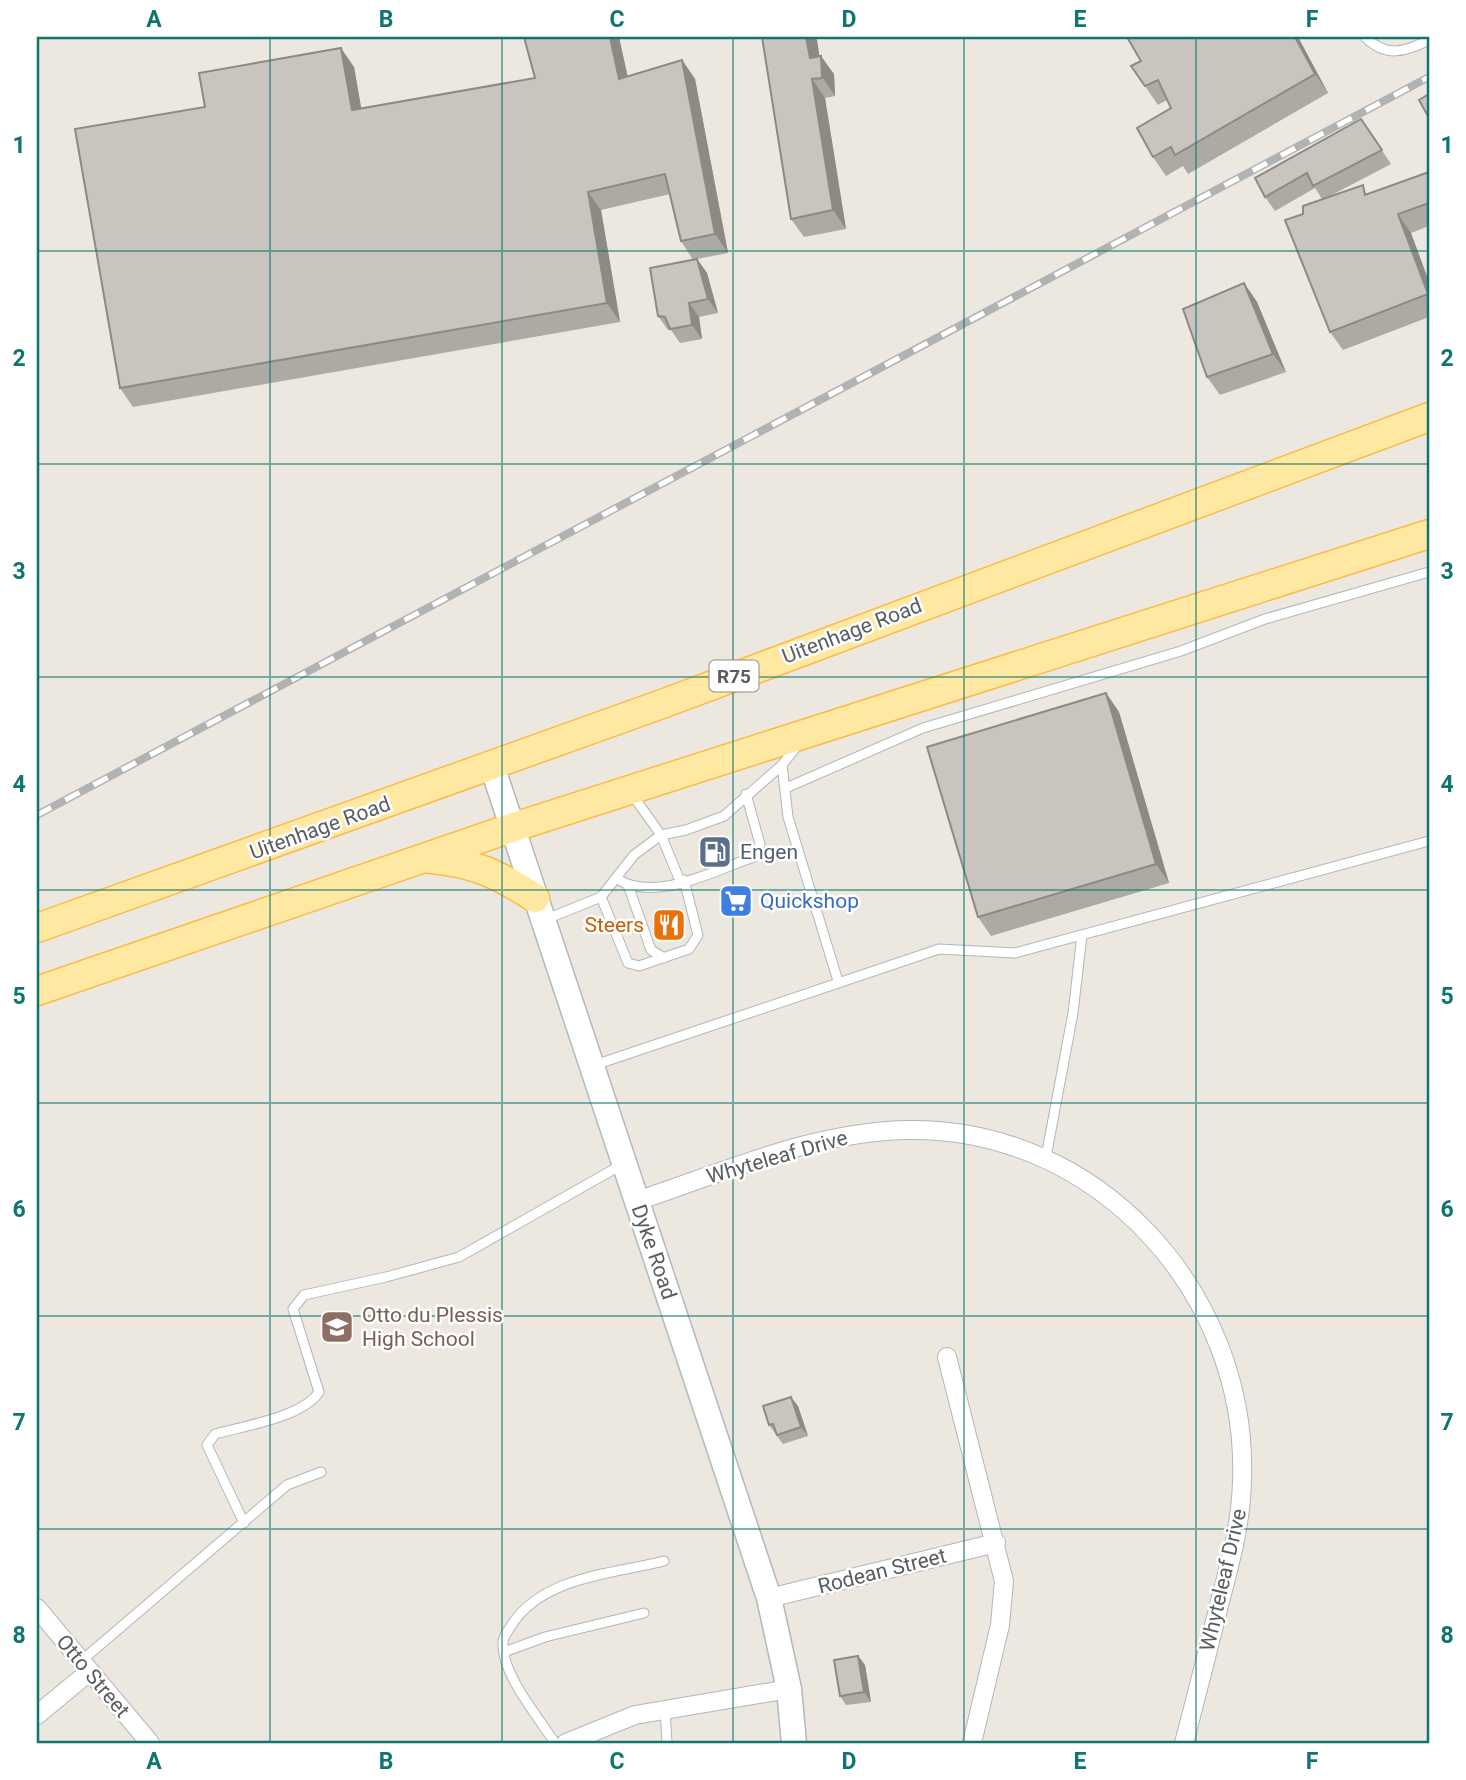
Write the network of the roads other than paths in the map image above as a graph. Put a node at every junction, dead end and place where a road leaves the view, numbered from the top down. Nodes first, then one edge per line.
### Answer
1 (1364, 37) edge
2 (1429, 40) edge
3 (1429, 417) edge
4 (1429, 534) edge
5 (1429, 572) edge
6 (805, 736) junction
7 (782, 765) junction
8 (492, 766) junction
9 (786, 788) junction
10 (630, 793) junction
11 (746, 794) junction
12 (511, 828) junction
13 (661, 835) junction
14 (1429, 841) edge
15 (425, 859) junction
16 (617, 879) junction
17 (682, 881) junction
18 (628, 885) junction
19 (601, 897) junction
20 (538, 909) junction
21 (37, 928) edge
22 (1082, 934) junction
23 (664, 957) junction
24 (838, 981) junction
25 (37, 991) edge
26 (591, 1066) junction
27 (1046, 1157) junction
28 (624, 1163) junction
29 (637, 1201) junction
30 (947, 1357) dead end
31 (321, 1472) dead end
32 (244, 1523) junction
33 (996, 1543) junction
34 (664, 1561) dead end
35 (769, 1598) junction
36 (37, 1608) edge
37 (643, 1613) dead end
38 (504, 1652) junction
39 (85, 1667) junction
40 (789, 1689) junction
41 (665, 1709) junction
42 (37, 1716) edge
43 (150, 1743) edge
44 (555, 1743) edge
45 (566, 1743) edge
46 (667, 1743) edge
47 (794, 1743) edge
48 (972, 1743) edge
49 (1184, 1743) edge

1 - 2 lane
3 - 8 main road, Uitenhage Road / R75
4 - 6 main road
5 - 9 lane
6 - 7 lane
6 - 10 main road
7 - 9 lane
7 - 11 lane
8 - 12 street, Dyke Road
8 - 21 main road, Uitenhage Road / R75
9 - 24 lane
10 - 12 main road
10 - 13 lane
11 - 13 lane
11 - 17 lane
12 - 15 main road
12 - 20 street, Dyke Road
13 - 16 lane
13 - 17 lane
14 - 22 lane
15 - 20 main road
15 - 25 main road
16 - 18 lane
16 - 19 lane
17 - 18 lane
17 - 23 lane
18 - 23 lane
19 - 20 lane
19 - 23 lane
20 - 26 street, Dyke Road
22 - 24 lane
22 - 27 lane
24 - 26 lane
26 - 28 street, Dyke Road
27 - 29 street, Whyteleaf Drive
27 - 49 street, Whyteleaf Drive
28 - 29 street, Dyke Road
28 - 32 lane
29 - 35 street, Dyke Road
30 - 33 street
31 - 32 lane
32 - 39 lane
33 - 35 street, Rodean Street
33 - 48 street
34 - 38 lane
35 - 40 street, Dyke Road
36 - 39 street, Otto Street
37 - 38 lane
38 - 44 lane
39 - 42 street
39 - 43 street, Otto Street
40 - 41 street
40 - 47 street, Dyke Road
41 - 45 street
41 - 46 lane

